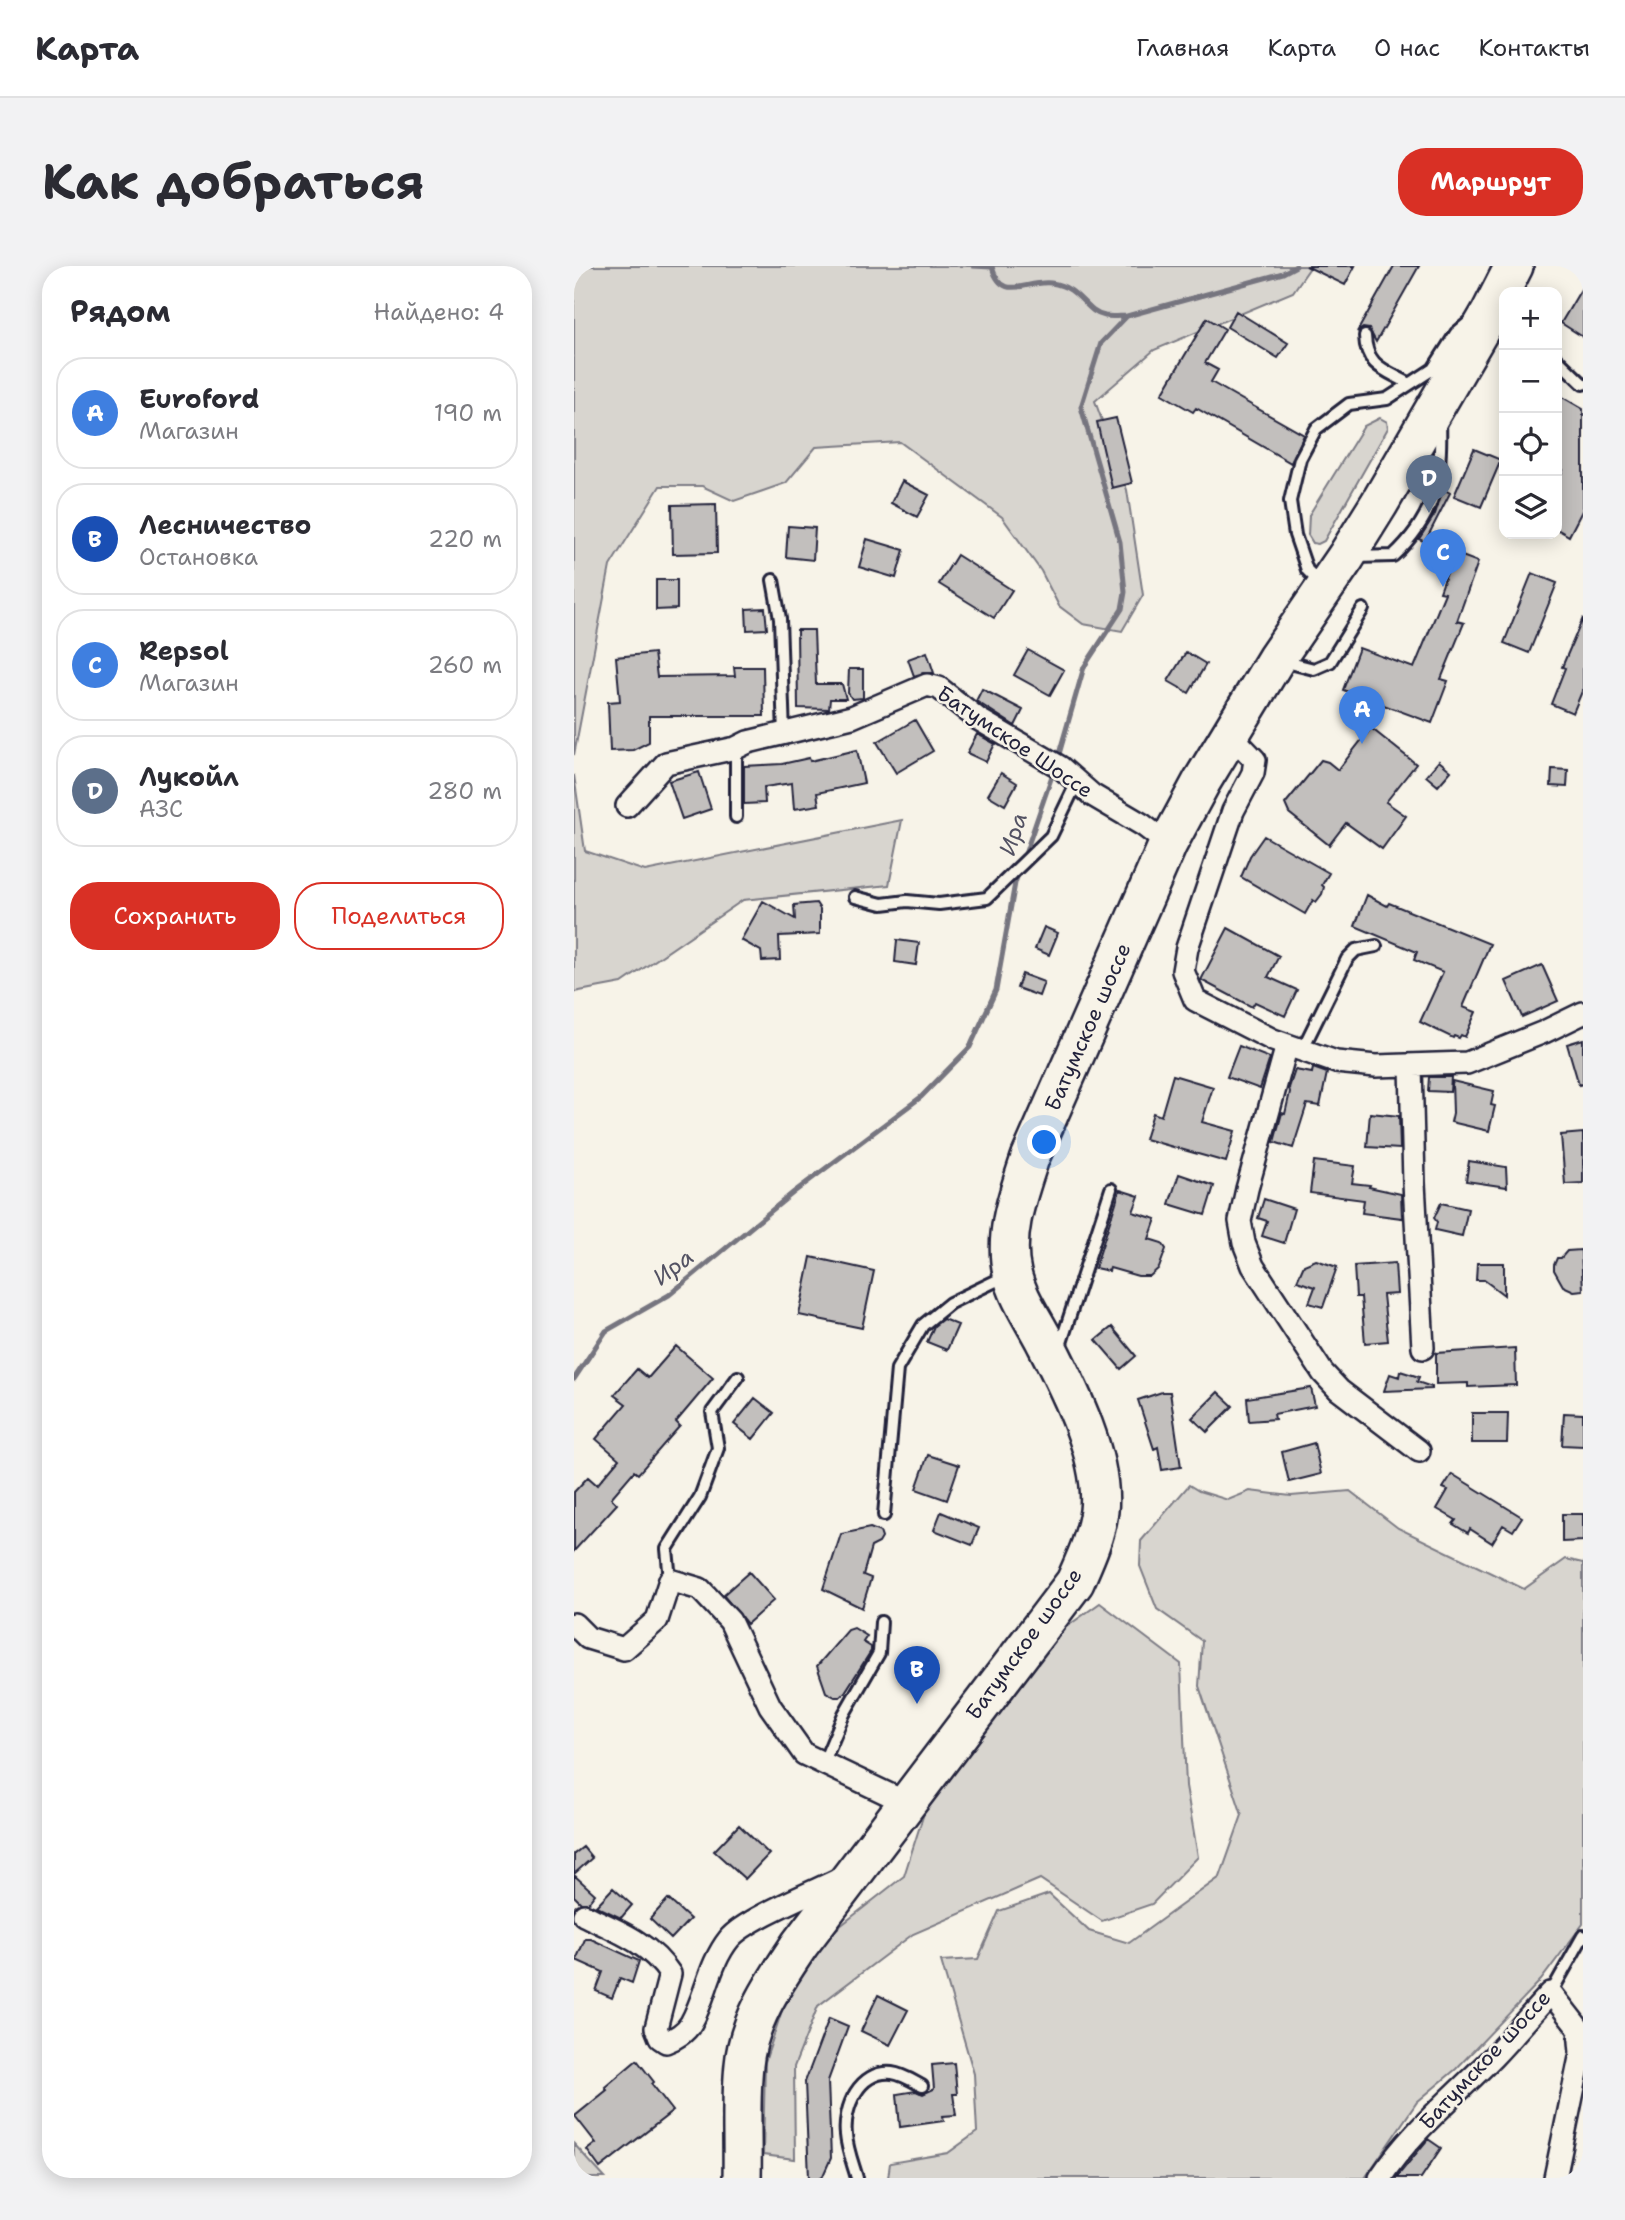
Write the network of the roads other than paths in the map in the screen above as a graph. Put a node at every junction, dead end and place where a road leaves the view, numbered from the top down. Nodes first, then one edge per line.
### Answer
1 (1514, 266) edge
2 (1365, 336) dead end
3 (1562, 364) edge
4 (1583, 384) edge
5 (1424, 395) junction
6 (773, 580) dead end
7 (1325, 587) junction
8 (1363, 609) dead end
9 (1276, 659) junction
10 (1230, 734) junction
11 (784, 735) junction
12 (736, 748) junction
13 (1077, 782) junction
14 (627, 806) dead end
15 (736, 817) dead end
16 (1168, 844) junction
17 (855, 897) dead end
18 (1376, 946) dead end
19 (1583, 1013) edge
20 (1294, 1048) junction
21 (1411, 1066) junction
22 (1111, 1189) dead end
23 (1012, 1273) junction
24 (1423, 1348) dead end
25 (1055, 1361) junction
26 (738, 1377) dead end
27 (1419, 1451) dead end
28 (884, 1515) dead end
29 (670, 1580) junction
30 (881, 1622) dead end
31 (574, 1624) edge
32 (823, 1764) junction
33 (906, 1803) junction
34 (854, 1872) junction
35 (584, 1915) dead end
36 (1583, 1936) edge
37 (1550, 1993) junction
38 (922, 2086) dead end
39 (742, 2178) edge
40 (857, 2178) edge
41 (1380, 2178) edge
42 (1555, 2178) edge

1 - 5 highway, Батумское шоссе
2 - 5 lane
3 - 4 lane
5 - 7 highway, Батумское шоссе
5 - 7 lane
6 - 11 lane
7 - 9 highway, Батумское шоссе
8 - 9 lane
9 - 10 highway, Батумское шоссе
10 - 16 highway, Батумское шоссе
10 - 20 street
11 - 12 street, Батумское Шоссе
11 - 13 street, Батумское Шоссе
12 - 14 street, Батумское Шоссе
12 - 15 lane
13 - 16 street, Батумское Шоссе
13 - 17 lane
16 - 23 highway, Батумское шоссе
18 - 20 lane
19 - 21 street
20 - 21 street
20 - 27 street
21 - 24 street
22 - 25 lane
23 - 25 highway, Батумское шоссе
23 - 28 lane
25 - 33 highway, Батумское шоссе
26 - 29 lane
29 - 31 street
29 - 32 street
30 - 32 lane
32 - 33 street
33 - 34 highway, Батумское шоссе
34 - 35 street
34 - 39 highway, Батумское шоссе
36 - 37 lane, Батумское шоссе
37 - 41 street, Батумское шоссе
37 - 42 street
38 - 40 lane

